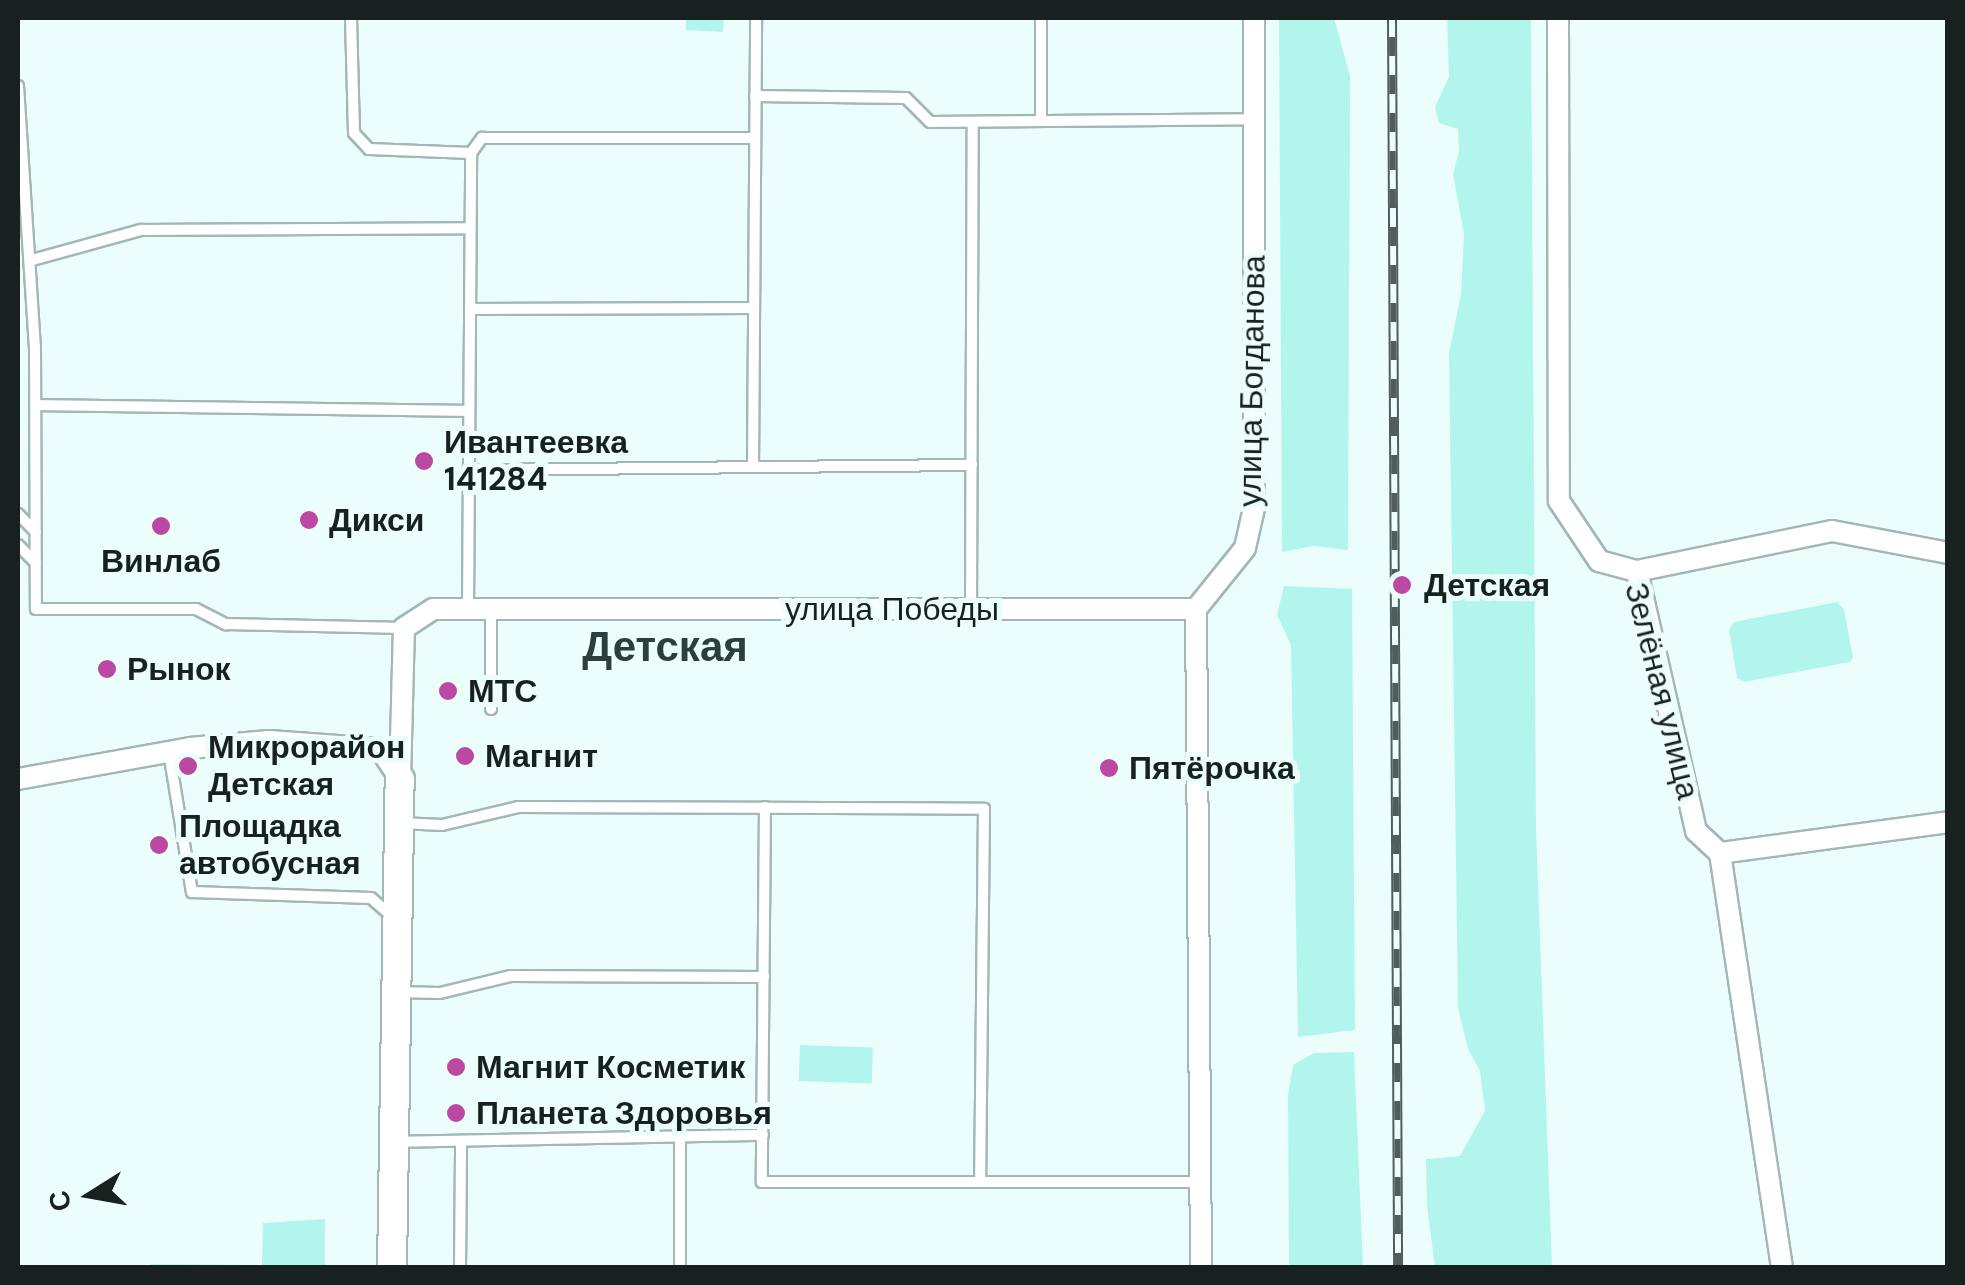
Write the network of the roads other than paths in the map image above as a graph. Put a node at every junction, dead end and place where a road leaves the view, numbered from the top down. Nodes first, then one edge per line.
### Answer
1 (352, 18) edge
2 (756, 18) edge
3 (1041, 18) edge
4 (1254, 18) edge
5 (1558, 18) edge
6 (18, 86) edge
7 (755, 96) junction
8 (19, 116) edge
9 (1041, 119) junction
10 (1254, 119) junction
11 (973, 122) junction
12 (755, 138) junction
13 (471, 153) junction
14 (469, 228) junction
15 (32, 260) junction
16 (18, 275) edge
17 (32, 275) junction
18 (754, 308) junction
19 (470, 309) junction
20 (36, 405) junction
21 (469, 411) junction
22 (972, 465) junction
23 (753, 467) junction
24 (468, 470) junction
25 (18, 514) edge
26 (36, 532) junction
27 (18, 544) edge
28 (1948, 554) edge
29 (36, 564) junction
30 (1637, 570) junction
31 (468, 608) junction
32 (491, 608) junction
33 (1196, 608) junction
34 (971, 609) junction
35 (404, 628) junction
36 (491, 709) dead end
37 (169, 751) junction
38 (400, 779) junction
39 (18, 780) edge
40 (765, 808) junction
41 (1948, 822) edge
42 (399, 824) junction
43 (1720, 853) junction
44 (396, 920) junction
45 (764, 977) junction
46 (395, 992) junction
47 (763, 1135) junction
48 (680, 1137) junction
49 (461, 1141) junction
50 (392, 1142) junction
51 (980, 1182) junction
52 (1200, 1182) junction
53 (392, 1268) edge
54 (460, 1268) edge
55 (680, 1268) edge
56 (1201, 1268) edge
57 (1782, 1268) edge

1 - 13 lane
2 - 7 lane
3 - 9 lane
4 - 10 street, улица Богданова
5 - 30 street, Зелёная улица
6 - 8 lane
7 - 11 lane
7 - 12 lane
8 - 15 lane
9 - 10 lane
9 - 11 lane
10 - 33 street, улица Богданова
11 - 22 lane
12 - 13 lane
12 - 18 lane
13 - 14 lane
14 - 15 lane
14 - 19 lane
15 - 17 lane
16 - 17 lane
17 - 20 lane
18 - 19 lane
18 - 23 lane
19 - 21 lane
20 - 21 lane
20 - 26 lane
21 - 24 lane
22 - 23 lane
22 - 34 lane
23 - 24 lane
24 - 31 lane
25 - 26 lane
26 - 29 lane
27 - 29 lane
28 - 30 street
29 - 35 lane
30 - 43 street, Зелёная улица
31 - 32 street, улица Победы
31 - 35 street, улица Победы
32 - 34 street, улица Победы
32 - 36 lane
33 - 34 street, улица Победы
33 - 52 street
35 - 38 street
37 - 38 street
37 - 39 street
37 - 44 lane
38 - 42 street
40 - 42 lane
40 - 45 lane
40 - 51 lane
41 - 43 street
42 - 44 street
43 - 57 street, Зелёная улица
44 - 46 street
45 - 46 lane
45 - 47 lane
46 - 50 street
47 - 48 lane
47 - 51 lane
48 - 49 lane
48 - 55 lane
49 - 50 lane
49 - 54 lane
50 - 53 street
51 - 52 lane
52 - 56 street

